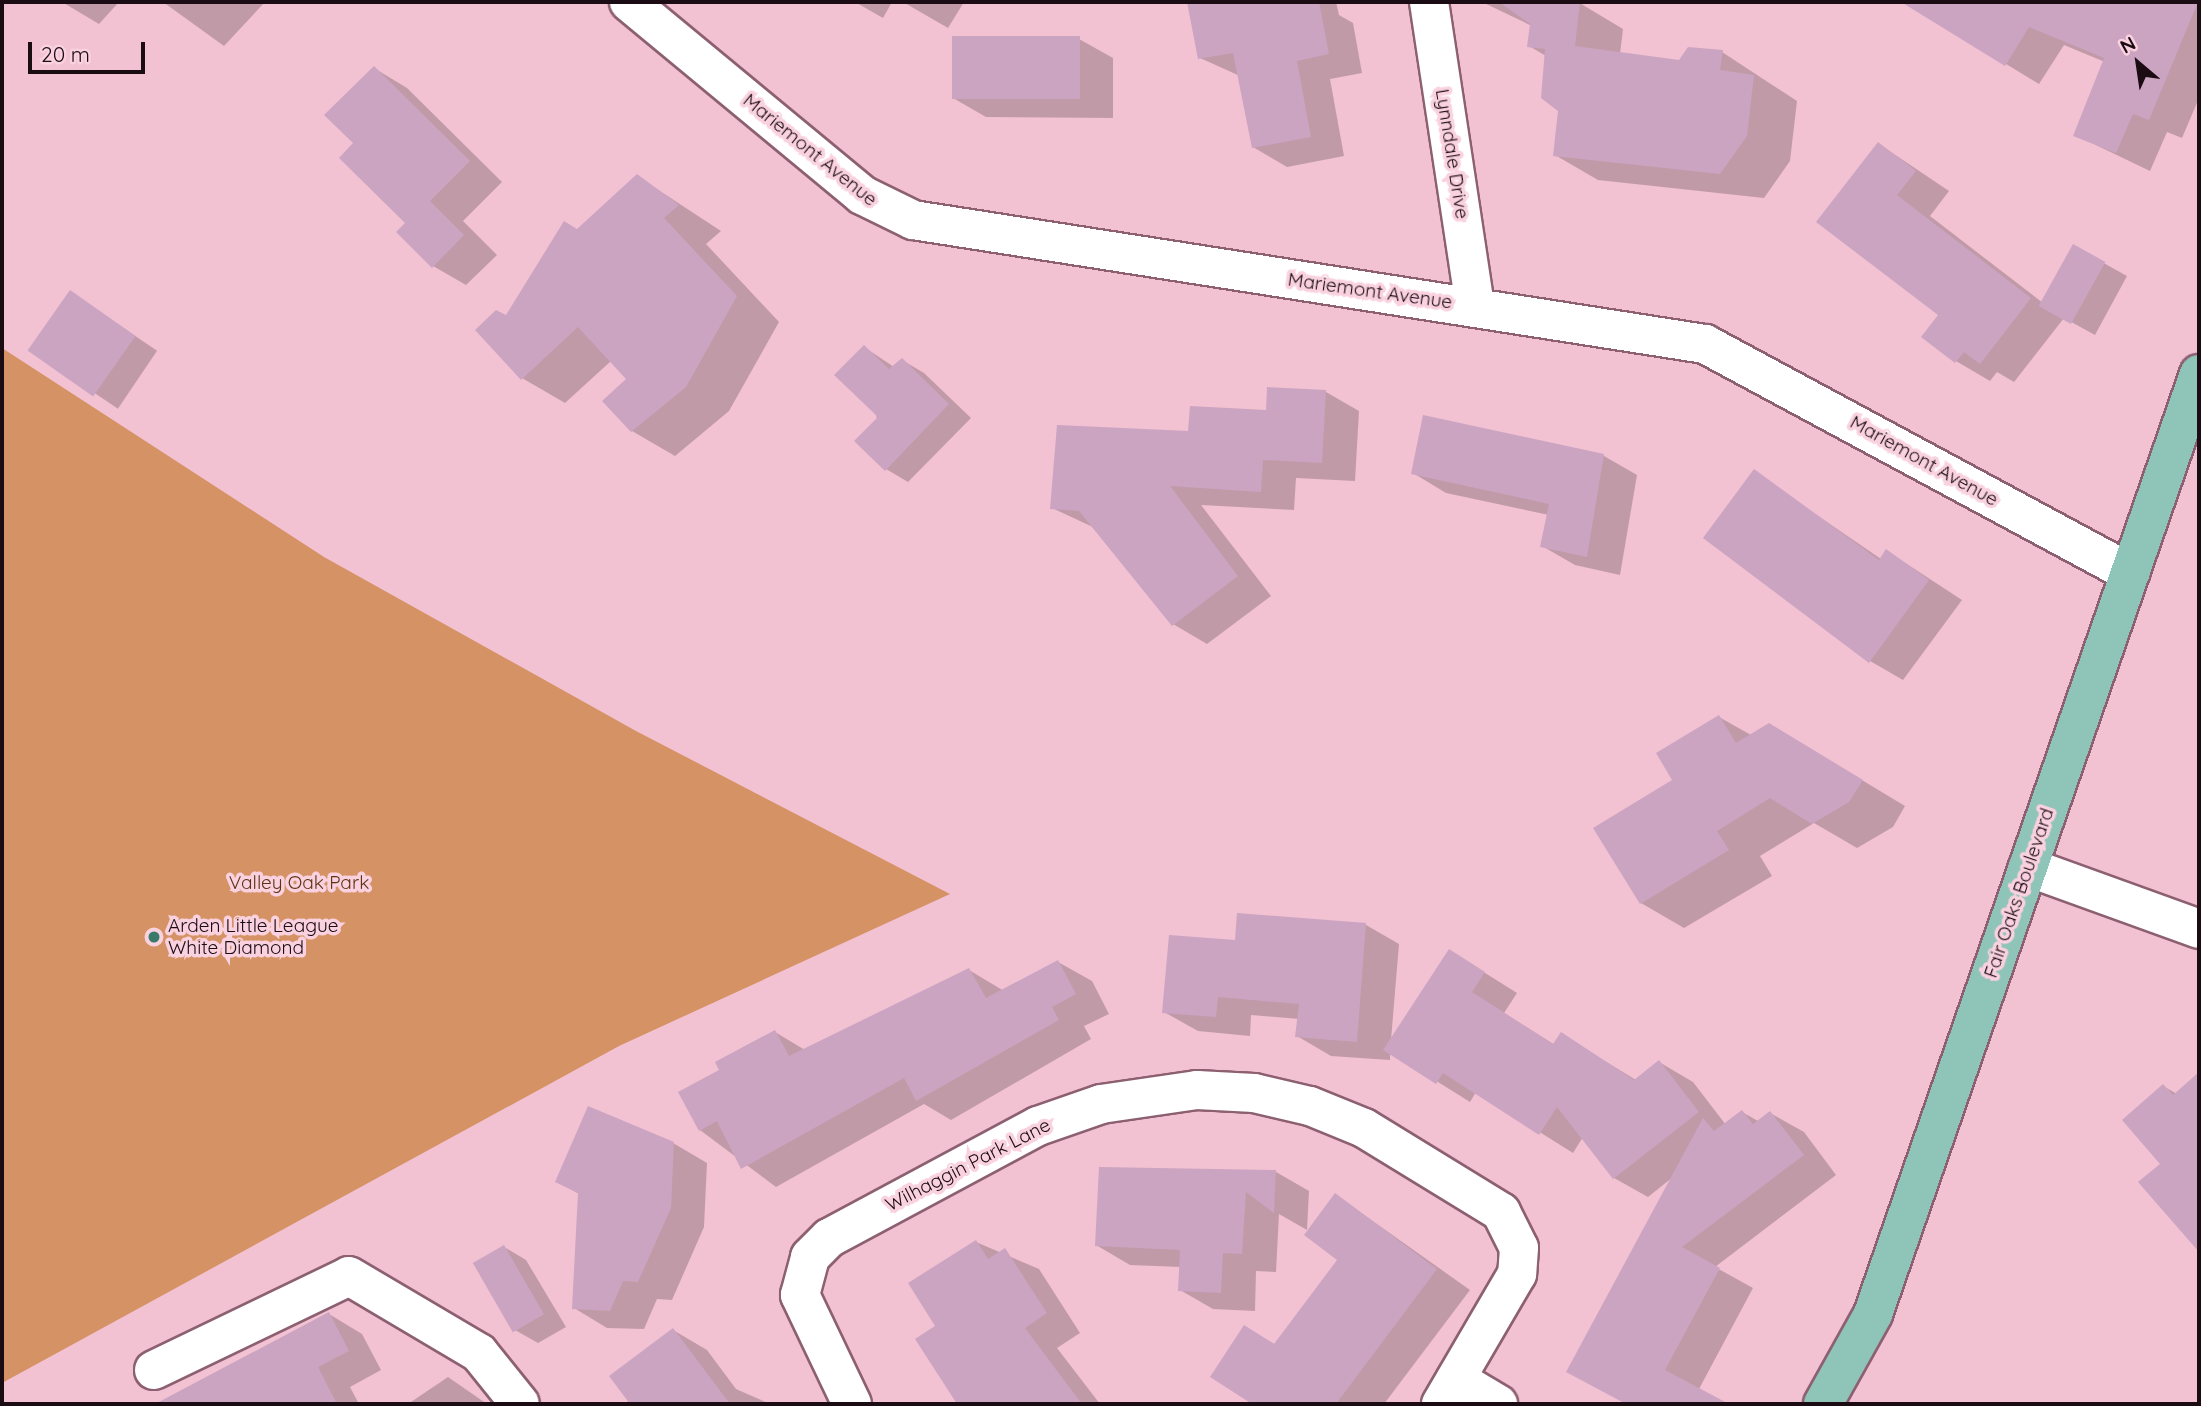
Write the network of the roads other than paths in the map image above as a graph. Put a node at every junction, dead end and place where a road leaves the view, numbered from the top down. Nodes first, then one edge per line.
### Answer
1 (629, 2) edge
2 (1429, 2) edge
3 (1475, 306) junction
4 (2199, 374) edge
5 (2130, 573) junction
6 (2028, 867) junction
7 (2199, 929) edge
8 (154, 1370) dead end
9 (1449, 1392) edge
10 (520, 1404) edge
11 (852, 1404) edge
12 (1498, 1404) edge
13 (1823, 1404) edge

1 - 3 street, Mariemont Avenue
2 - 3 street, Lynndale Drive
3 - 5 street, Mariemont Avenue
4 - 5 main road, Fair Oaks Boulevard
5 - 6 main road, Fair Oaks Boulevard
6 - 7 street
6 - 13 main road, Fair Oaks Boulevard
8 - 10 street
9 - 11 street, Wilhaggin Park Lane
9 - 12 street, Wilhaggin Park Lane

